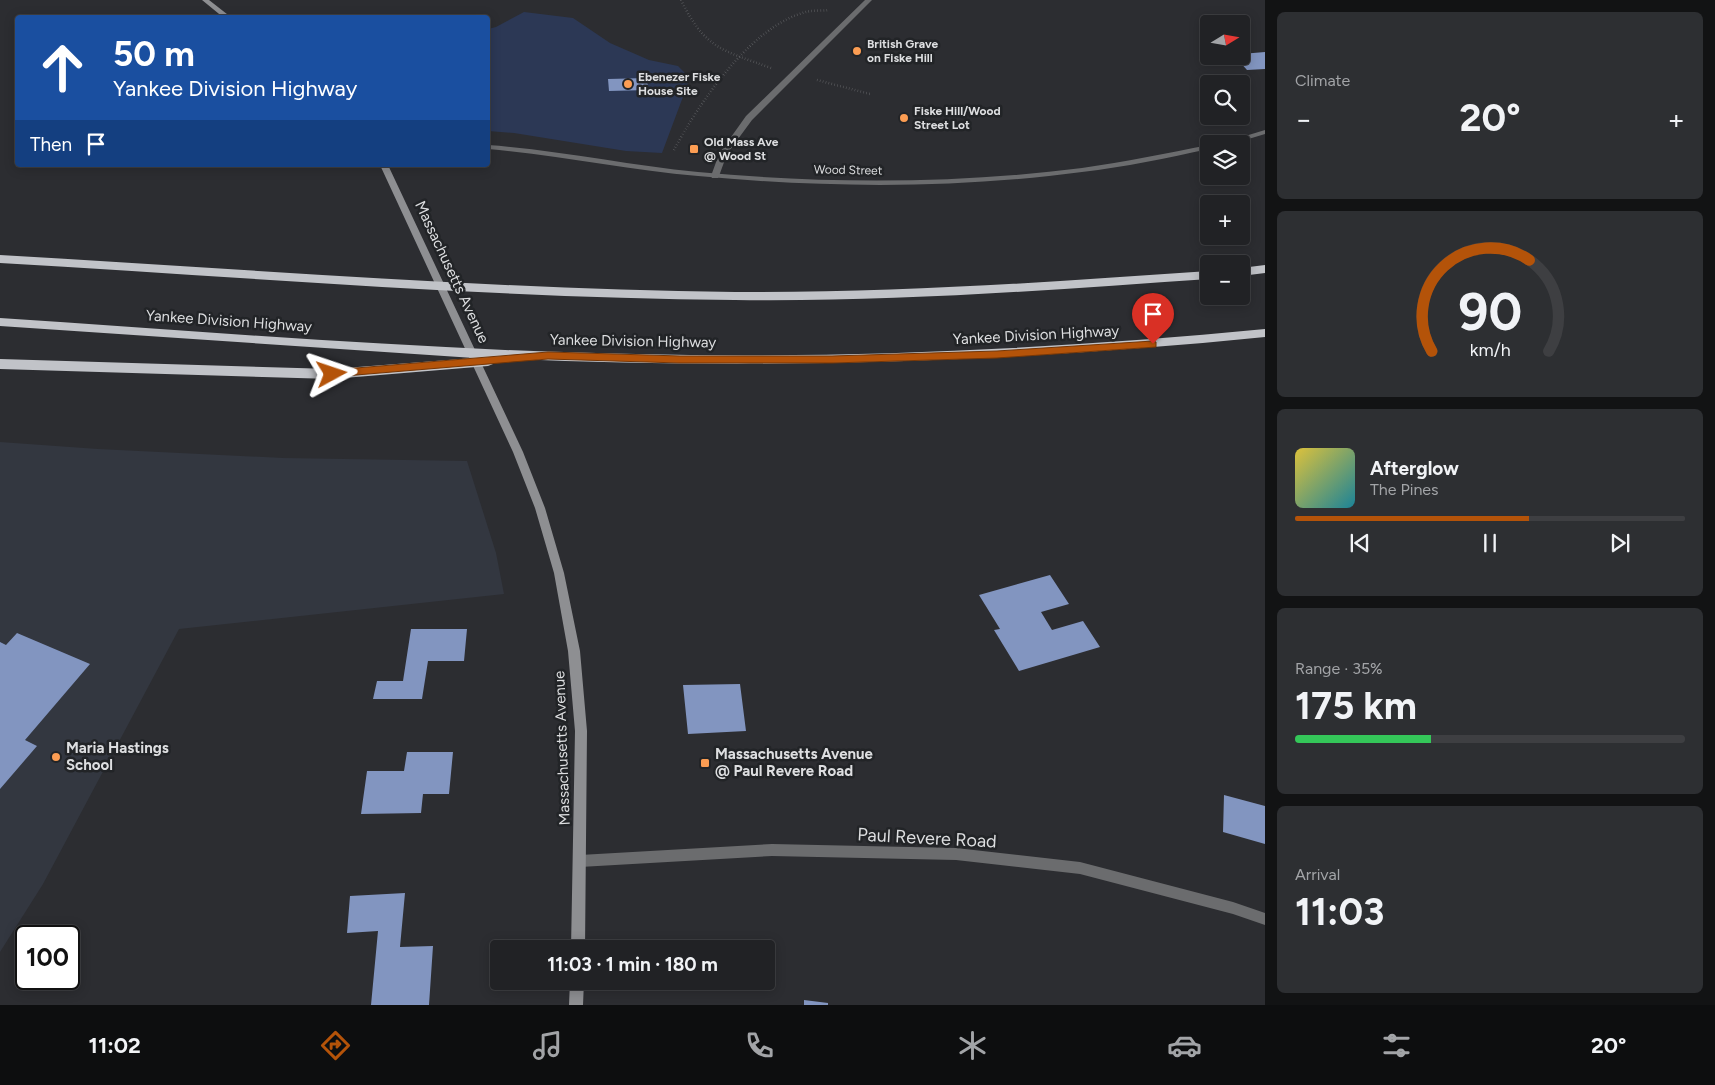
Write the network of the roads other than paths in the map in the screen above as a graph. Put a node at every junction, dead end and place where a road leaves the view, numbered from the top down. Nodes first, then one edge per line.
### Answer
1 (204, 0) edge
2 (869, 0) edge
3 (225, 15) edge
4 (1265, 132) edge
5 (1250, 136) edge
6 (490, 147) edge
7 (1200, 149) edge
8 (385, 167) edge
9 (716, 176) junction
10 (0, 259) edge
11 (1265, 269) edge
12 (1250, 271) edge
13 (1200, 276) edge
14 (0, 322) edge
15 (1265, 333) edge
16 (548, 356) junction
17 (0, 364) edge
18 (580, 861) junction
19 (1265, 919) edge
20 (578, 940) edge
21 (577, 990) edge
22 (576, 1005) edge

1 - 3 main road
2 - 9 street
4 - 5 street
6 - 9 street, Wood Street
7 - 9 street, Wood Street
8 - 18 main road, Massachusetts Avenue
10 - 13 highway
11 - 12 highway
14 - 16 highway, Yankee Division Highway
15 - 16 highway, Yankee Division Highway
16 - 17 highway
18 - 19 street, Paul Revere Road
18 - 20 main road, Massachusetts Avenue
21 - 22 main road

